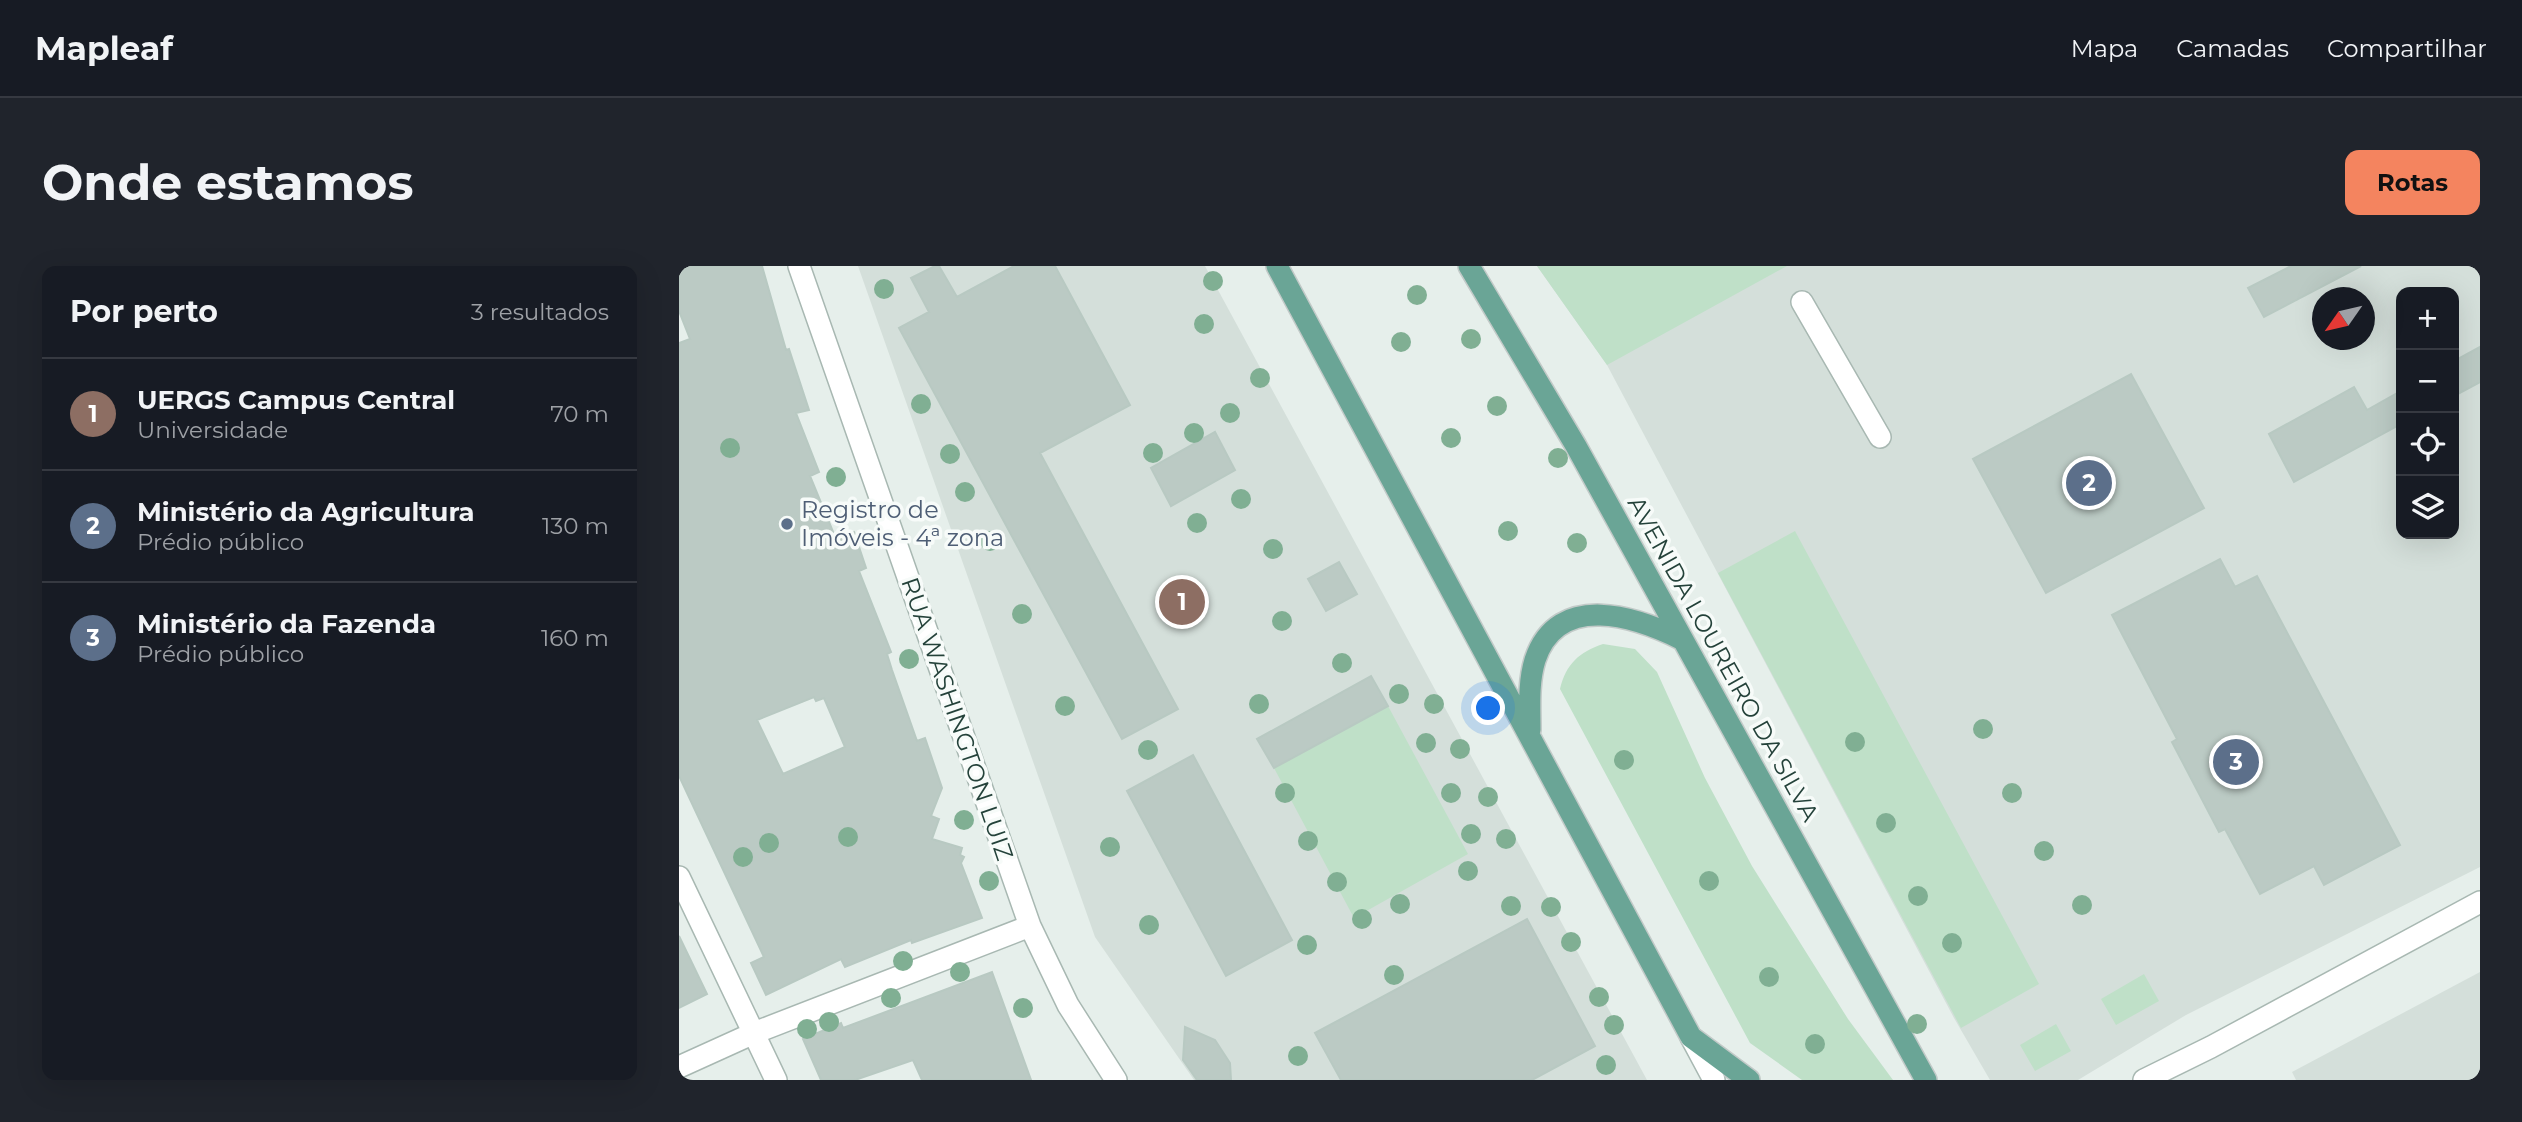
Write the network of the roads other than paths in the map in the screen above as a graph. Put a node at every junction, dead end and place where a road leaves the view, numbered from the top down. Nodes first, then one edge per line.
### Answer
1 (799, 266) edge
2 (1277, 266) edge
3 (1469, 266) edge
4 (1802, 302) dead end
5 (1880, 437) dead end
6 (1683, 640) junction
7 (1531, 734) junction
8 (679, 877) edge
9 (2480, 902) edge
10 (1030, 926) junction
11 (754, 1033) junction
12 (1691, 1037) junction
13 (679, 1068) edge
14 (1924, 1078) edge
15 (776, 1080) edge
16 (1116, 1080) edge
17 (1714, 1080) edge
18 (1749, 1080) edge
19 (2144, 1080) edge

1 - 10 street, RUA WASHINGTON LUIZ
2 - 7 main road
3 - 6 main road, AVENIDA LOUREIRO DA SILVA
4 - 5 street
6 - 7 main road
6 - 14 main road, AVENIDA LOUREIRO DA SILVA
7 - 12 main road
8 - 11 street
9 - 19 street
10 - 11 street
10 - 16 street, RUA WASHINGTON LUIZ
11 - 13 street
11 - 15 street
12 - 17 street
12 - 18 main road

